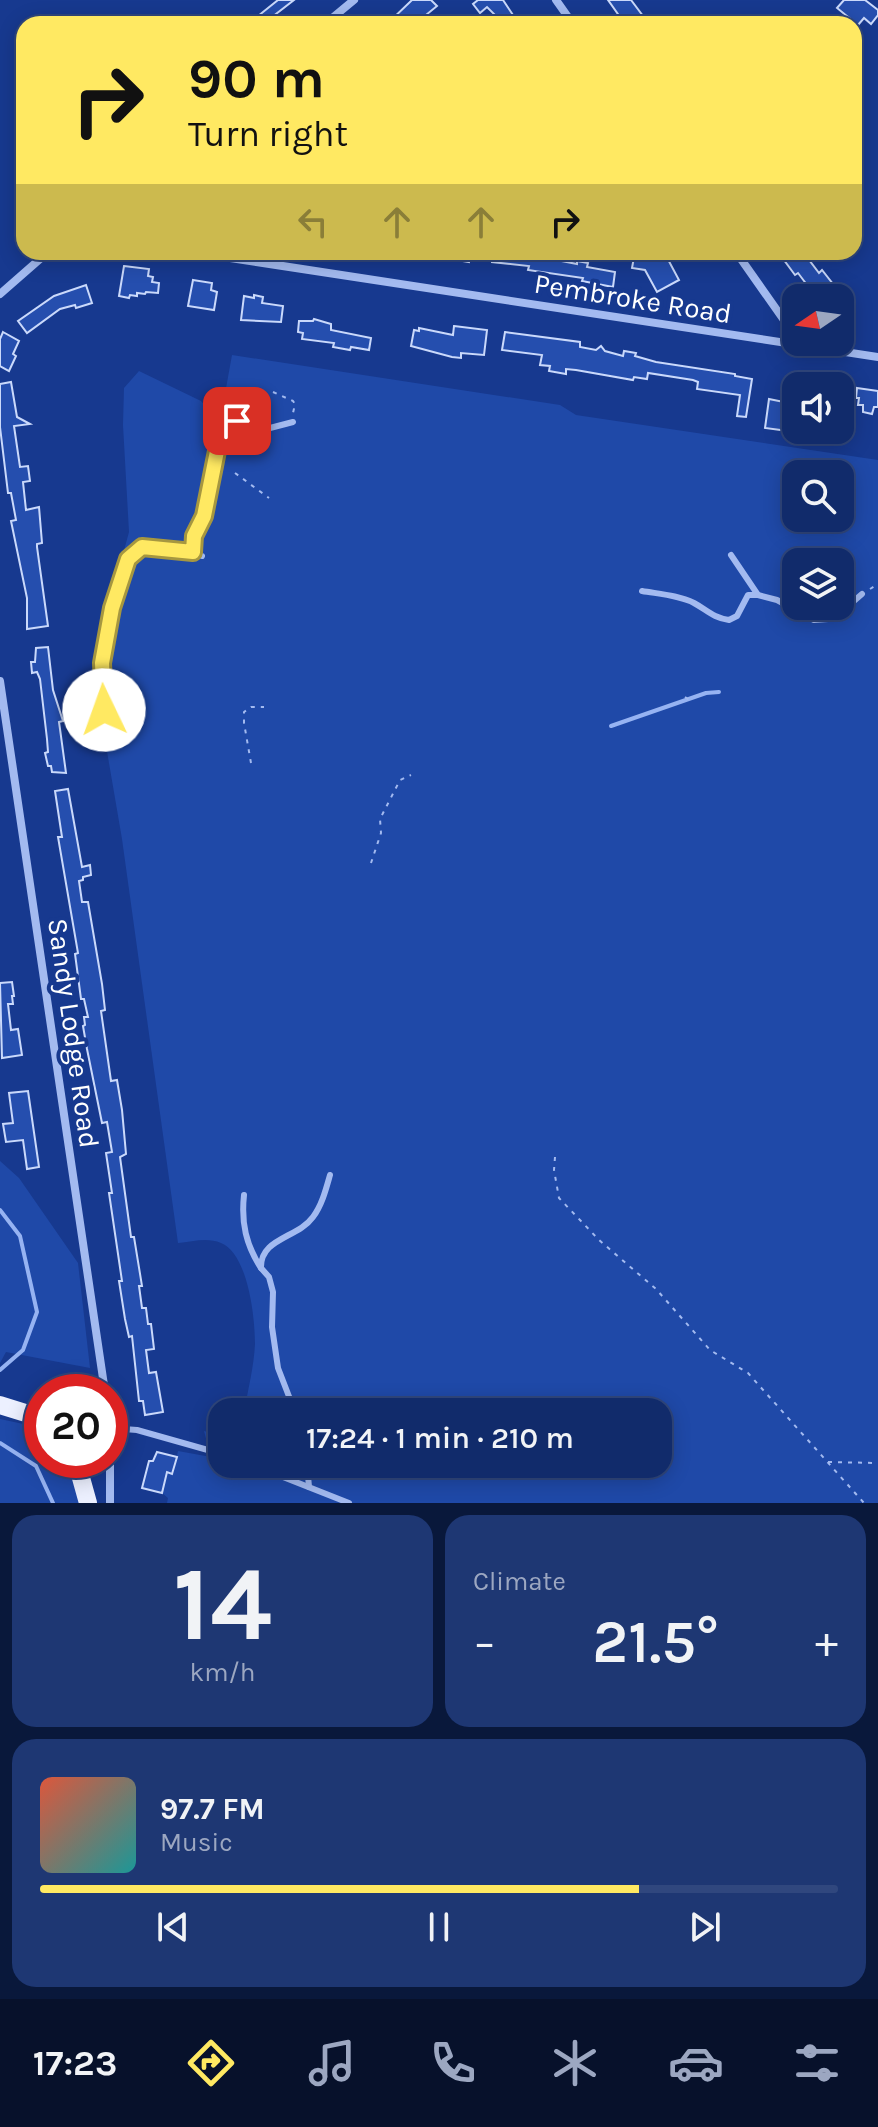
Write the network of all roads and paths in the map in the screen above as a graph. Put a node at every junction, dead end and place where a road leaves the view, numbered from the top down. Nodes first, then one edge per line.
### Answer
1 (354, 0) edge
2 (335, 16) edge
3 (38, 260) edge
4 (243, 260) edge
5 (742, 260) edge
6 (0, 294) edge
7 (782, 317) edge
8 (782, 343) edge
9 (854, 353) edge
10 (878, 357) edge
11 (244, 387) dead end
12 (273, 392) dead end
13 (237, 421) junction
14 (290, 423) joint
15 (235, 473) dead end
16 (269, 498) dead end
17 (193, 552) junction
18 (731, 555) dead end
19 (202, 556) dead end
20 (642, 591) dead end
21 (862, 594) dead end
22 (758, 595) junction
23 (0, 681) edge
24 (685, 697) dead end
25 (692, 702) dead end
26 (264, 707) dead end
27 (121, 730) dead end
28 (251, 763) dead end
29 (411, 775) dead end
30 (371, 863) dead end
31 (555, 1157) dead end
32 (330, 1175) dead end
33 (244, 1195) dead end
34 (261, 1268) junction
35 (102, 1374) edge
36 (290, 1398) edge
37 (0, 1405) edge
38 (24, 1412) edge
39 (128, 1428) edge
40 (208, 1450) edge
41 (827, 1462) junction
42 (878, 1463) edge
43 (81, 1478) edge
44 (110, 1478) edge
45 (286, 1478) edge
46 (308, 1478) edge
47 (309, 1487) junction
48 (88, 1503) edge
49 (110, 1503) edge
50 (349, 1503) edge
51 (864, 1503) edge

1 - 2 street
3 - 6 street
4 - 8 street, Pembroke Road
5 - 7 street
9 - 10 street, Pembroke Road
11 - 13 path
12 - 14 path
13 - 14 lane
13 - 17 lane
15 - 16 path
17 - 19 lane
17 - 27 lane
18 - 22 lane
20 - 22 lane
21 - 22 lane
23 - 35 street, Sandy Lodge Road
24 - 25 path
26 - 28 path
29 - 30 path
31 - 41 path
32 - 34 lane
33 - 34 lane
34 - 36 lane
37 - 38 main road
39 - 40 lane
41 - 42 path
41 - 51 path
43 - 48 main road
44 - 49 street
45 - 47 lane
46 - 47 lane
47 - 50 lane

